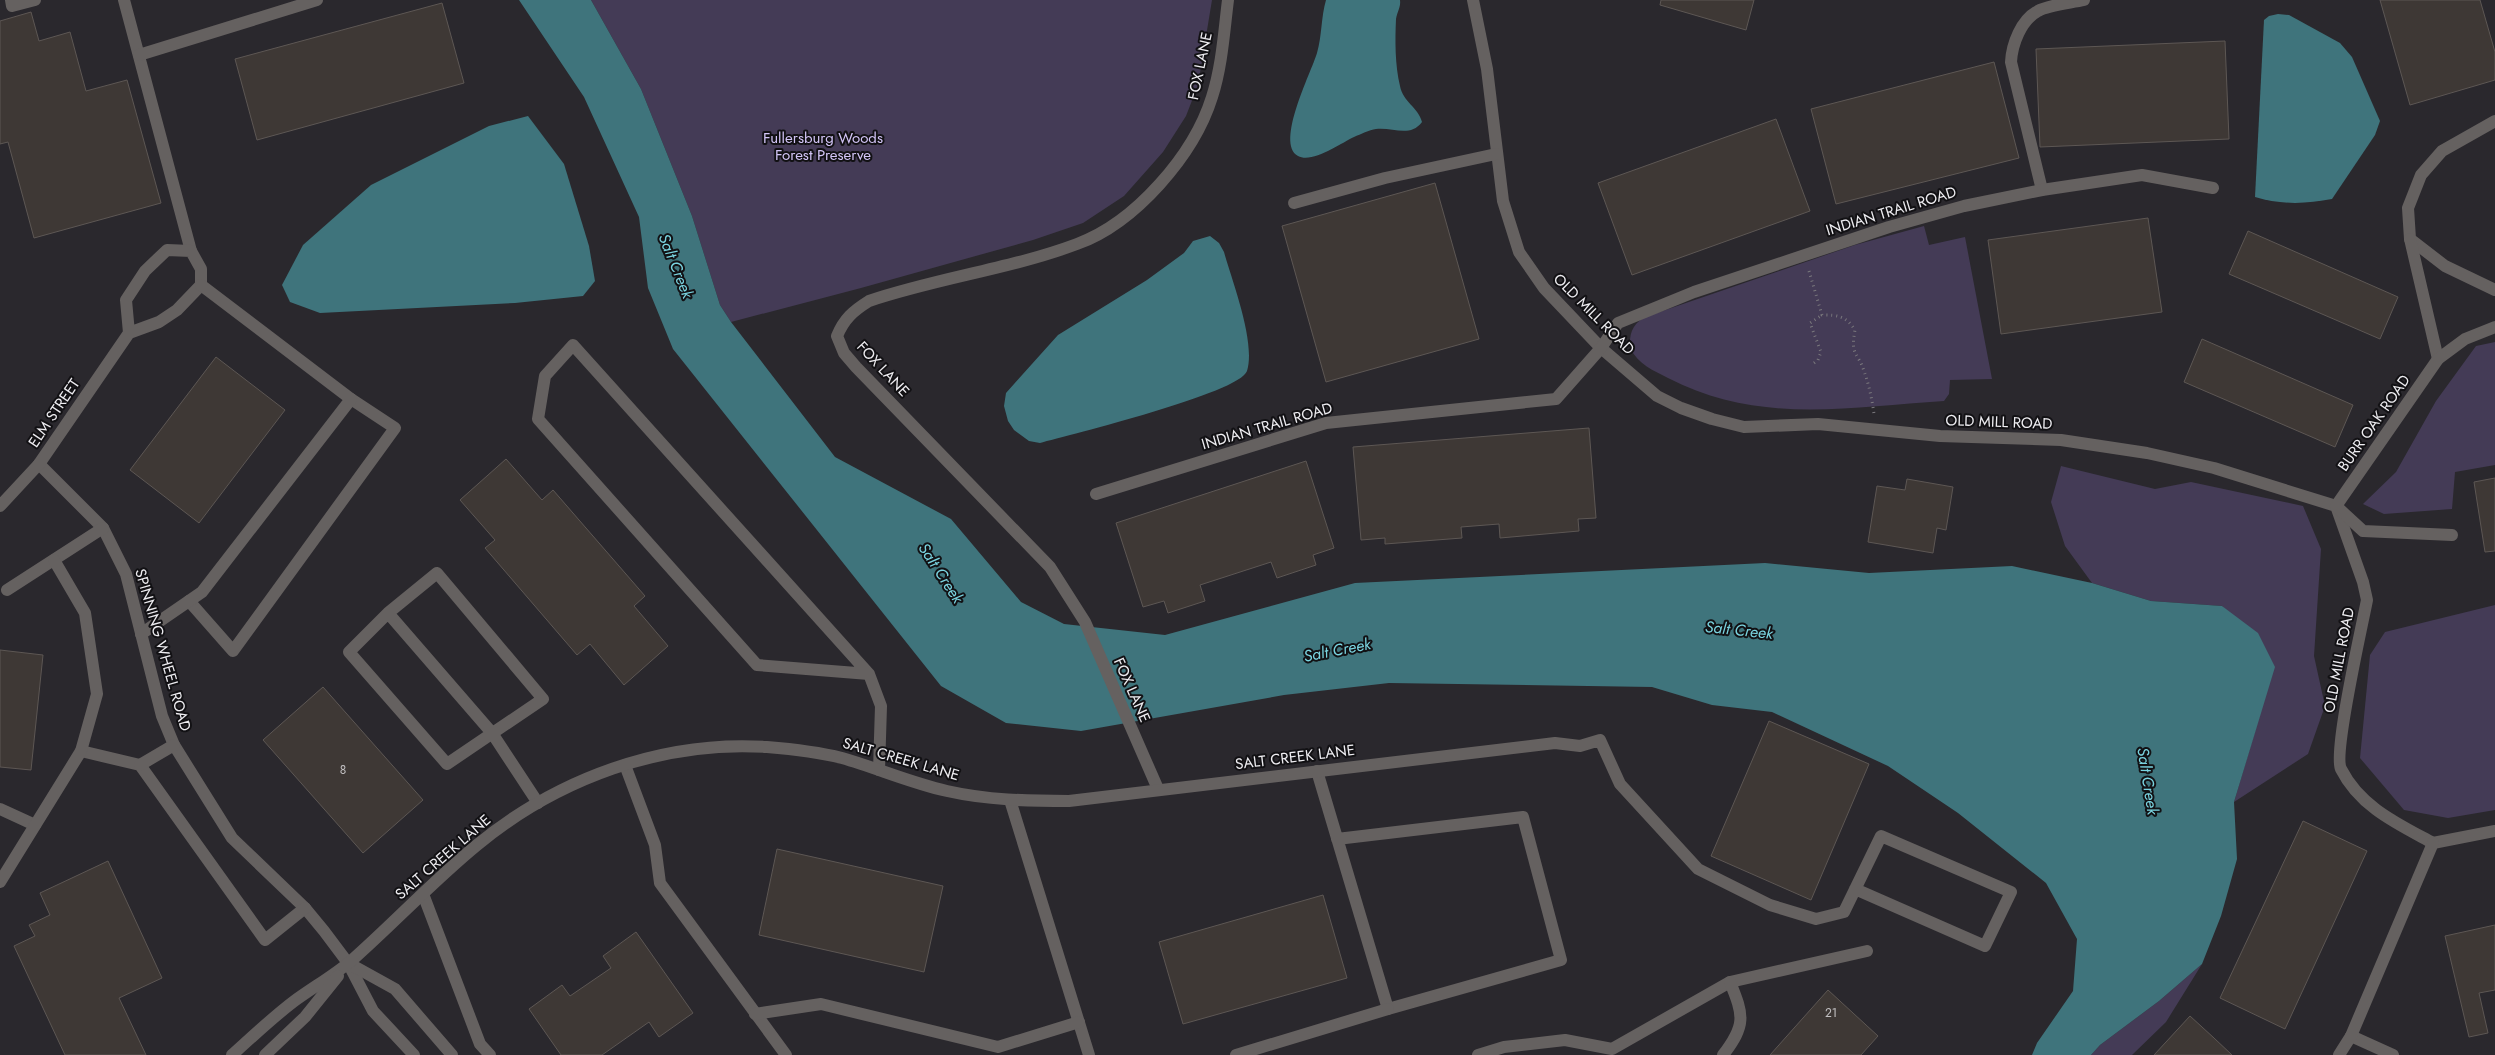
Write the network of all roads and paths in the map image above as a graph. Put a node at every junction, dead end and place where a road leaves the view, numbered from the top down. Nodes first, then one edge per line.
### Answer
1 (11, 0) edge
2 (35, 0) edge
3 (124, 0) edge
4 (317, 0) edge
5 (1228, 0) edge
6 (1473, 0) edge
7 (2084, 0) edge
8 (139, 55) junction
9 (2495, 121) edge
10 (1496, 154) junction
11 (2213, 188) dead end
12 (2042, 190) junction
13 (1294, 203) dead end
14 (2410, 239) junction
15 (191, 251) junction
16 (1805, 255) junction
17 (202, 286) junction
18 (2495, 290) edge
19 (1822, 315) junction
20 (2495, 327) edge
21 (129, 333) junction
22 (1600, 348) junction
23 (2438, 359) junction
24 (1814, 363) dead end
25 (351, 399) junction
26 (1877, 429) junction
27 (39, 464) junction
28 (1096, 494) dead end
29 (0, 506) edge
30 (2336, 506) junction
31 (103, 528) junction
32 (2452, 535) dead end
33 (54, 560) junction
34 (7, 590) dead end
35 (189, 601) junction
36 (388, 613) junction
37 (141, 634) junction
38 (868, 674) junction
39 (492, 733) junction
40 (174, 745) junction
41 (81, 751) junction
42 (140, 765) junction
43 (625, 765) junction
44 (879, 770) junction
45 (1317, 770) junction
46 (1158, 789) junction
47 (1010, 800) junction
48 (538, 803) junction
49 (0, 809) edge
50 (35, 825) junction
51 (2495, 831) edge
52 (1337, 839) junction
53 (2433, 843) junction
54 (0, 882) edge
55 (1855, 889) junction
56 (423, 894) junction
57 (305, 908) junction
58 (1867, 951) dead end
59 (348, 963) junction
60 (1730, 982) junction
61 (1388, 1009) junction
62 (756, 1014) junction
63 (1079, 1022) junction
64 (2352, 1036) junction
65 (1614, 1052) edge
66 (232, 1055) edge
67 (265, 1055) edge
68 (414, 1055) edge
69 (452, 1055) edge
70 (490, 1055) edge
71 (786, 1055) edge
72 (1088, 1055) edge
73 (1236, 1055) edge
74 (1478, 1055) edge
75 (1723, 1055) edge
76 (2339, 1055) edge
77 (2393, 1055) edge

1 - 2 street
3 - 8 street
4 - 8 street
5 - 46 street, FOX LANE
6 - 10 street, OLD MILL ROAD
7 - 12 street
8 - 15 street
9 - 14 street
10 - 13 street
10 - 22 street, OLD MILL ROAD
11 - 12 street, INDIAN TRAIL ROAD
12 - 16 street, INDIAN TRAIL ROAD
14 - 18 street
14 - 23 street
15 - 17 street
15 - 21 street
16 - 19 path
16 - 22 street, INDIAN TRAIL ROAD
17 - 21 street
17 - 25 street
19 - 24 path
19 - 26 path
20 - 23 street, BURR OAK ROAD
21 - 27 street, ELM STREET
22 - 26 street, OLD MILL ROAD
22 - 28 street, INDIAN TRAIL ROAD
23 - 30 street, BURR OAK ROAD
25 - 35 street
25 - 35 street
26 - 30 street, OLD MILL ROAD
27 - 29 street, ELM STREET
27 - 31 street, SPINNING WHEEL ROAD
30 - 32 street
30 - 53 street, OLD MILL ROAD
31 - 33 street
31 - 37 street, SPINNING WHEEL ROAD
33 - 34 street
33 - 41 street
35 - 37 street
36 - 39 street
36 - 39 street
36 - 39 street
37 - 40 street, SPINNING WHEEL ROAD
38 - 38 street
38 - 44 street
39 - 48 street
40 - 42 street
40 - 57 street, SPINNING WHEEL ROAD
41 - 42 street
41 - 50 street
42 - 57 street
43 - 44 street, SALT CREEK LANE
43 - 48 street, SALT CREEK LANE
43 - 62 street
44 - 47 street, SALT CREEK LANE
45 - 46 street, SALT CREEK LANE
45 - 52 street
45 - 55 street, SALT CREEK LANE
46 - 47 street, SALT CREEK LANE
47 - 63 street
48 - 56 street, SALT CREEK LANE
49 - 50 street
50 - 54 street
51 - 53 street
52 - 61 street
52 - 61 street
53 - 64 street
55 - 55 street
56 - 59 street, SALT CREEK LANE
56 - 70 street
57 - 59 street, SPINNING WHEEL ROAD
58 - 60 street
59 - 66 street, SALT CREEK LANE
59 - 67 street, SALT CREEK LANE
59 - 68 street, SPINNING WHEEL ROAD
59 - 69 street, SPINNING WHEEL ROAD
60 - 65 street
60 - 75 street
61 - 73 street
62 - 63 street
62 - 71 street
63 - 72 street
64 - 76 street
64 - 77 street
65 - 74 street

